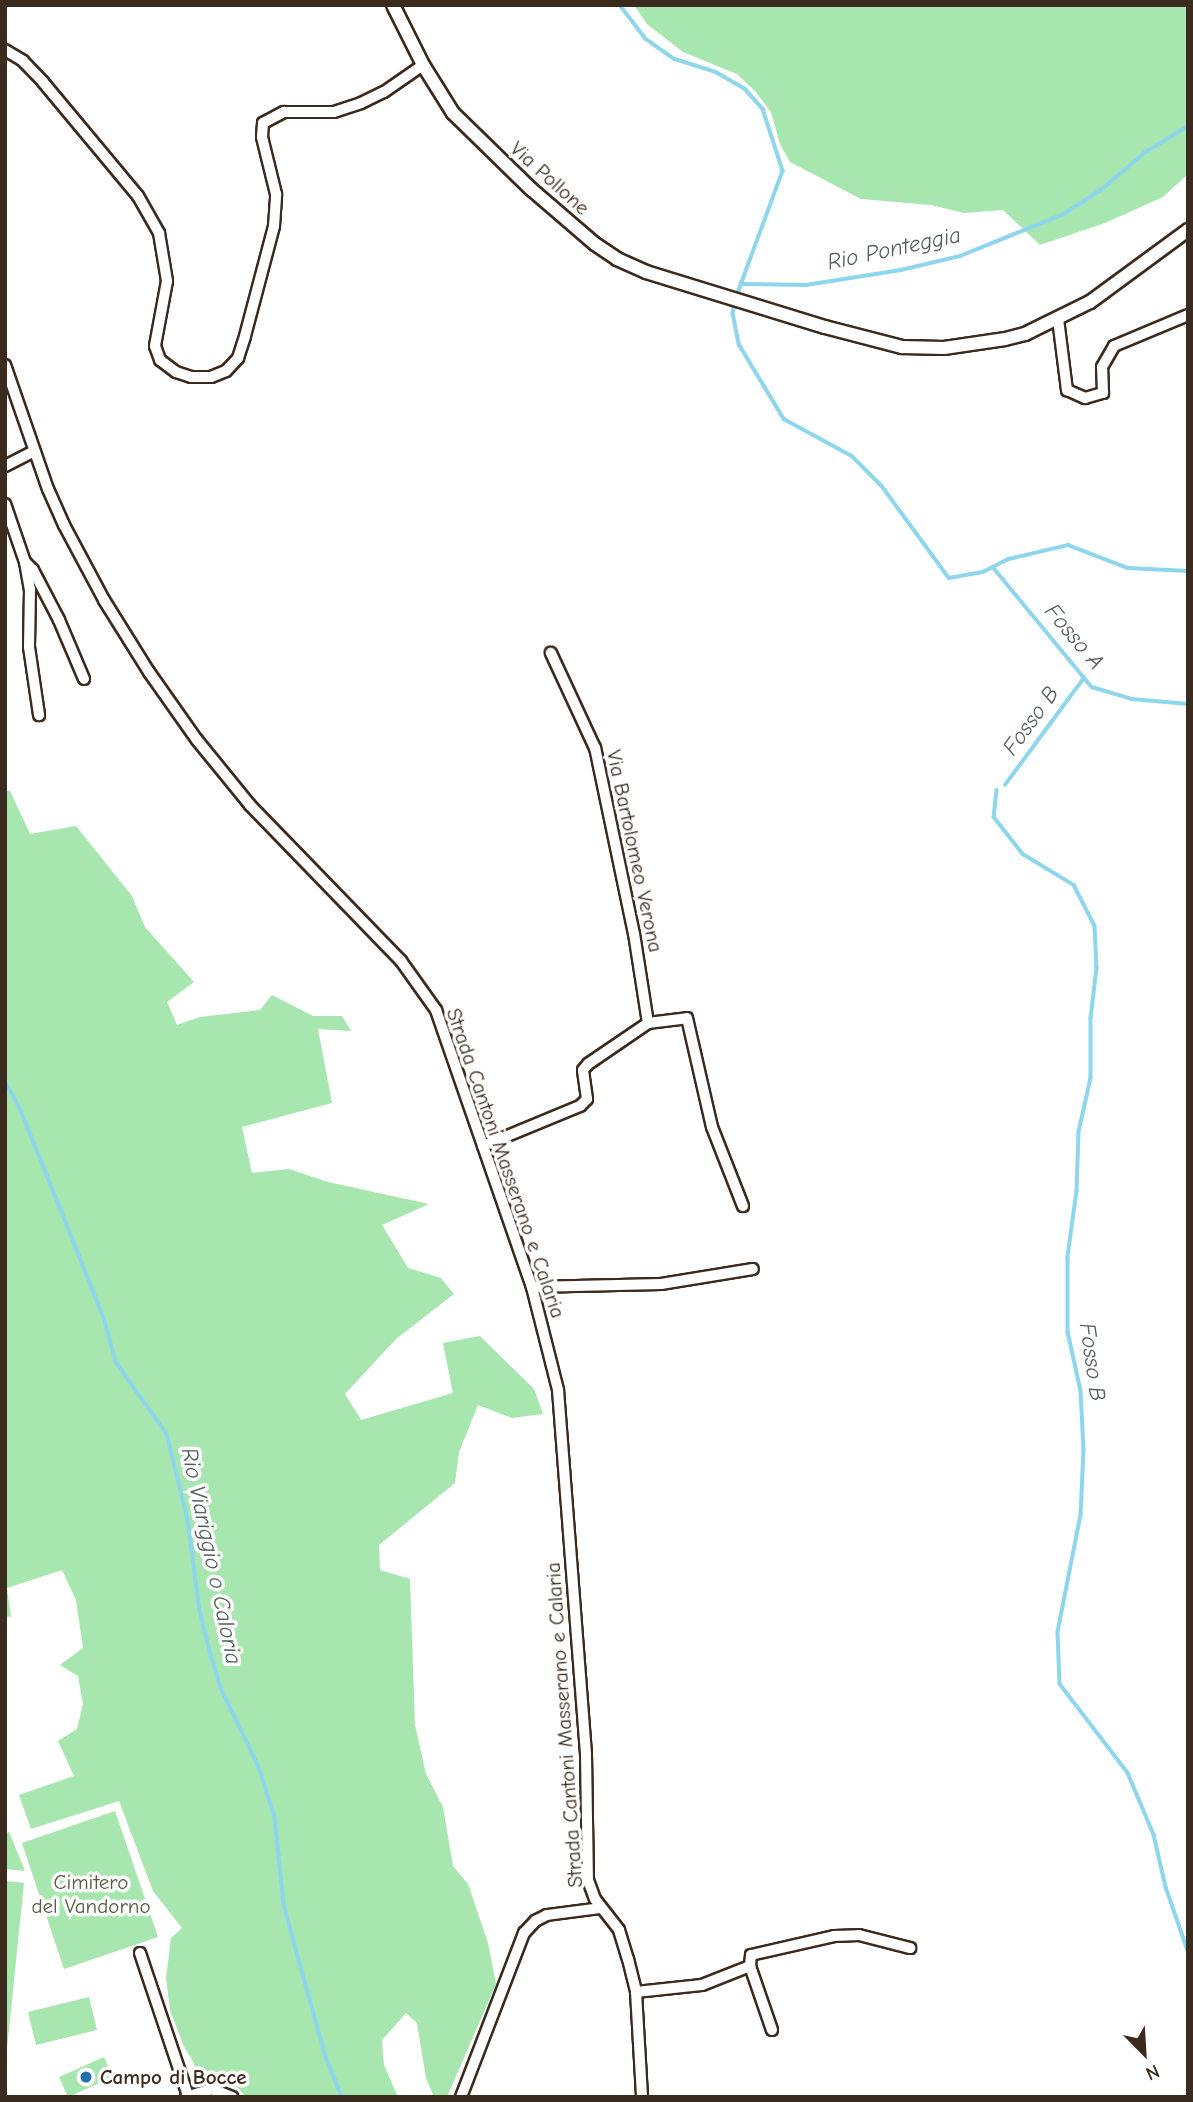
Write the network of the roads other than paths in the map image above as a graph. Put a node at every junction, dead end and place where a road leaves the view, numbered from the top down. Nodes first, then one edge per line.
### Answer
1 (393, 5) edge
2 (5, 50) edge
3 (423, 65) junction
4 (1188, 230) edge
5 (1188, 315) edge
6 (1058, 319) junction
7 (5, 365) edge
8 (34, 451) junction
9 (5, 466) edge
10 (5, 504) edge
11 (25, 562) junction
12 (551, 653) dead end
13 (84, 679) dead end
14 (39, 715) dead end
15 (648, 1023) junction
16 (482, 1146) junction
17 (743, 1206) dead end
18 (753, 1269) dead end
19 (532, 1287) junction
20 (601, 1908) junction
21 (910, 1948) dead end
22 (140, 1953) dead end
23 (750, 1966) junction
24 (636, 1992) junction
25 (772, 2030) dead end
26 (187, 2096) edge
27 (232, 2097) edge
28 (461, 2097) edge
29 (642, 2097) edge

1 - 3 street, Via Pollone
2 - 3 street
3 - 6 street, Via Pollone
4 - 6 street, Via Pollone
5 - 6 street
7 - 8 street, Strada Cantoni Masserano e Calaria
8 - 9 street
8 - 16 street, Strada Cantoni Masserano e Calaria
10 - 11 street
11 - 13 street
11 - 14 street
12 - 15 street, Via Bartolomeo Verona
15 - 16 street
15 - 17 street
16 - 19 street, Strada Cantoni Masserano e Calaria
18 - 19 street
19 - 20 street, Strada Cantoni Masserano e Calaria
20 - 24 street, Strada Cantoni Masserano e Calaria
20 - 28 street
21 - 23 street
22 - 26 street
23 - 24 street
23 - 25 street
24 - 29 street, Strada Cantoni Masserano e Calaria
26 - 27 street

